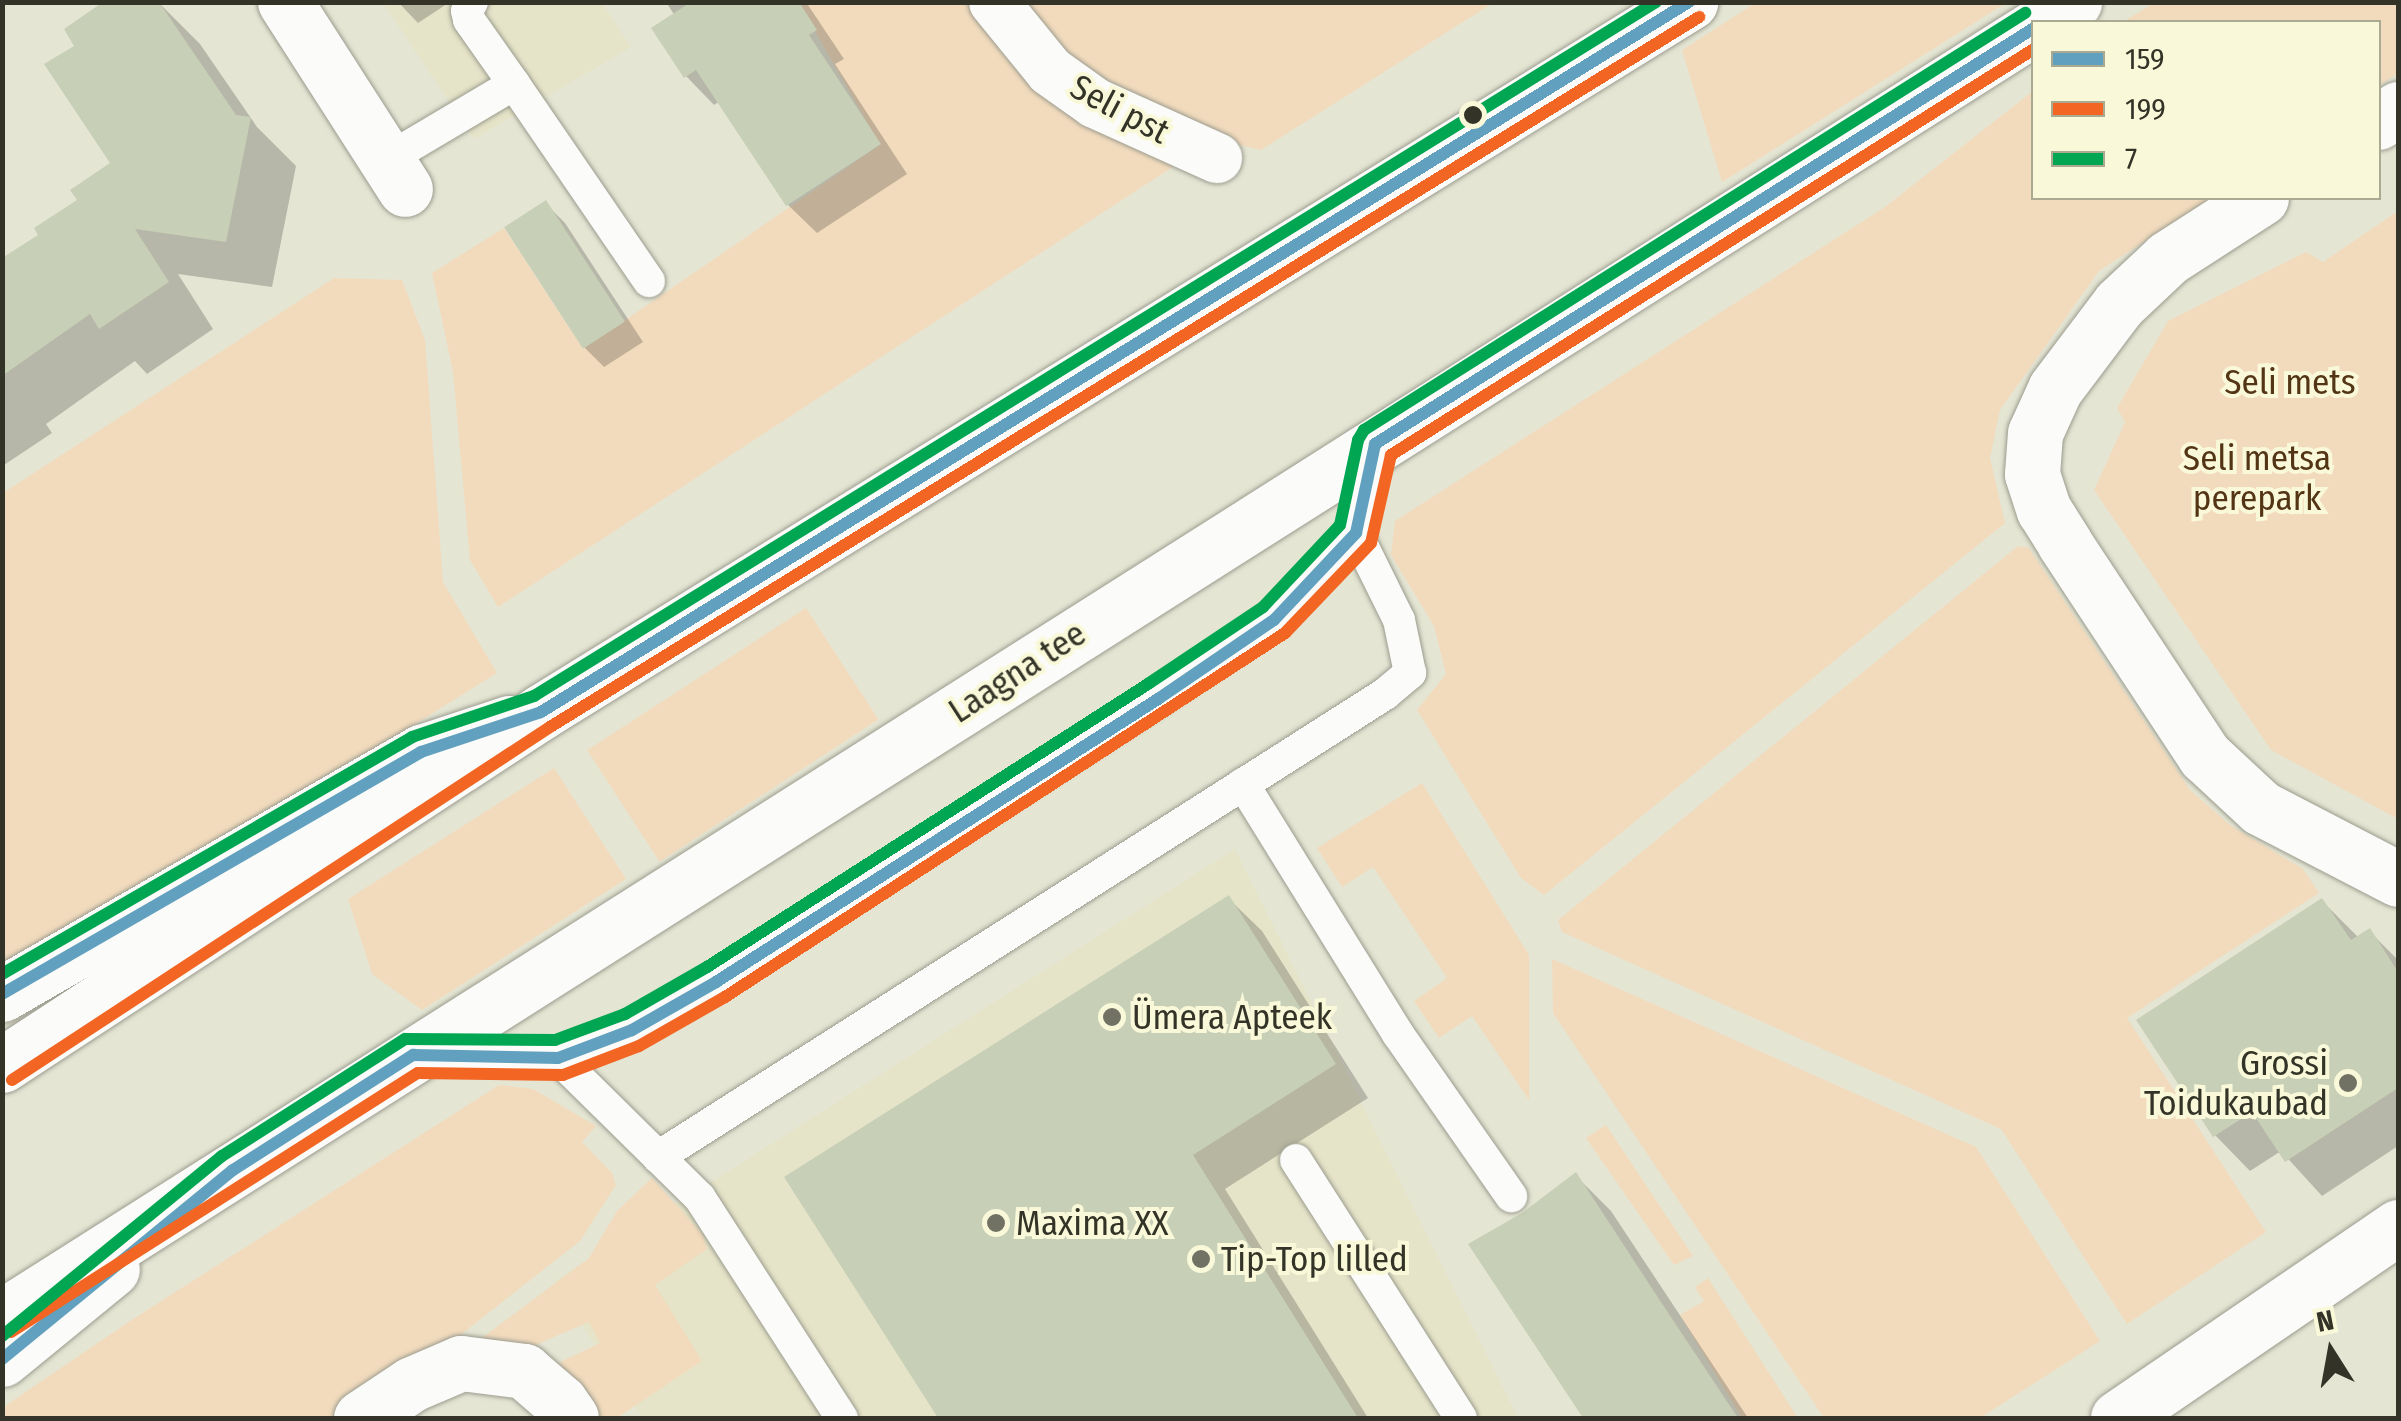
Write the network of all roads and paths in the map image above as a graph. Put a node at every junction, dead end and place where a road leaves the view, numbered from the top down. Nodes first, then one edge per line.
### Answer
1 (284, 2) edge
2 (472, 2) edge
3 (994, 2) edge
4 (1690, 2) edge
5 (2074, 2) edge
6 (2045, 20) edge
7 (2031, 30) edge
8 (514, 84) junction
9 (1217, 158) dead end
10 (396, 174) joint
11 (2258, 200) edge
12 (649, 281) dead end
13 (1375, 444) junction
14 (1356, 533) junction
15 (541, 712) junction
16 (1243, 784) junction
17 (2398, 879) edge
18 (2, 994) edge
19 (412, 1055) junction
20 (558, 1058) junction
21 (2, 1065) edge
22 (658, 1157) junction
23 (1296, 1160) dead end
24 (233, 1170) junction
25 (1511, 1196) dead end
26 (2398, 1227) edge
27 (2, 1317) edge
28 (2, 1359) edge
29 (361, 1418) edge
30 (571, 1418) edge
31 (842, 1418) edge
32 (1461, 1418) edge
33 (2118, 1418) edge

1 - 10 main road
2 - 8 lane
3 - 9 street, Seli pst
4 - 15 main road
5 - 6 main road
7 - 13 main road, Laagna tee
8 - 10 lane
8 - 12 lane
11 - 17 main road
13 - 14 lane
13 - 19 main road, Laagna tee
14 - 16 lane
14 - 20 lane
15 - 18 main road
15 - 21 main road
16 - 22 lane
16 - 25 lane
19 - 20 lane
19 - 24 main road, Laagna tee
20 - 22 lane
22 - 31 lane
23 - 32 lane
24 - 27 main road, Laagna tee
24 - 28 main road
26 - 33 main road
29 - 30 main road

